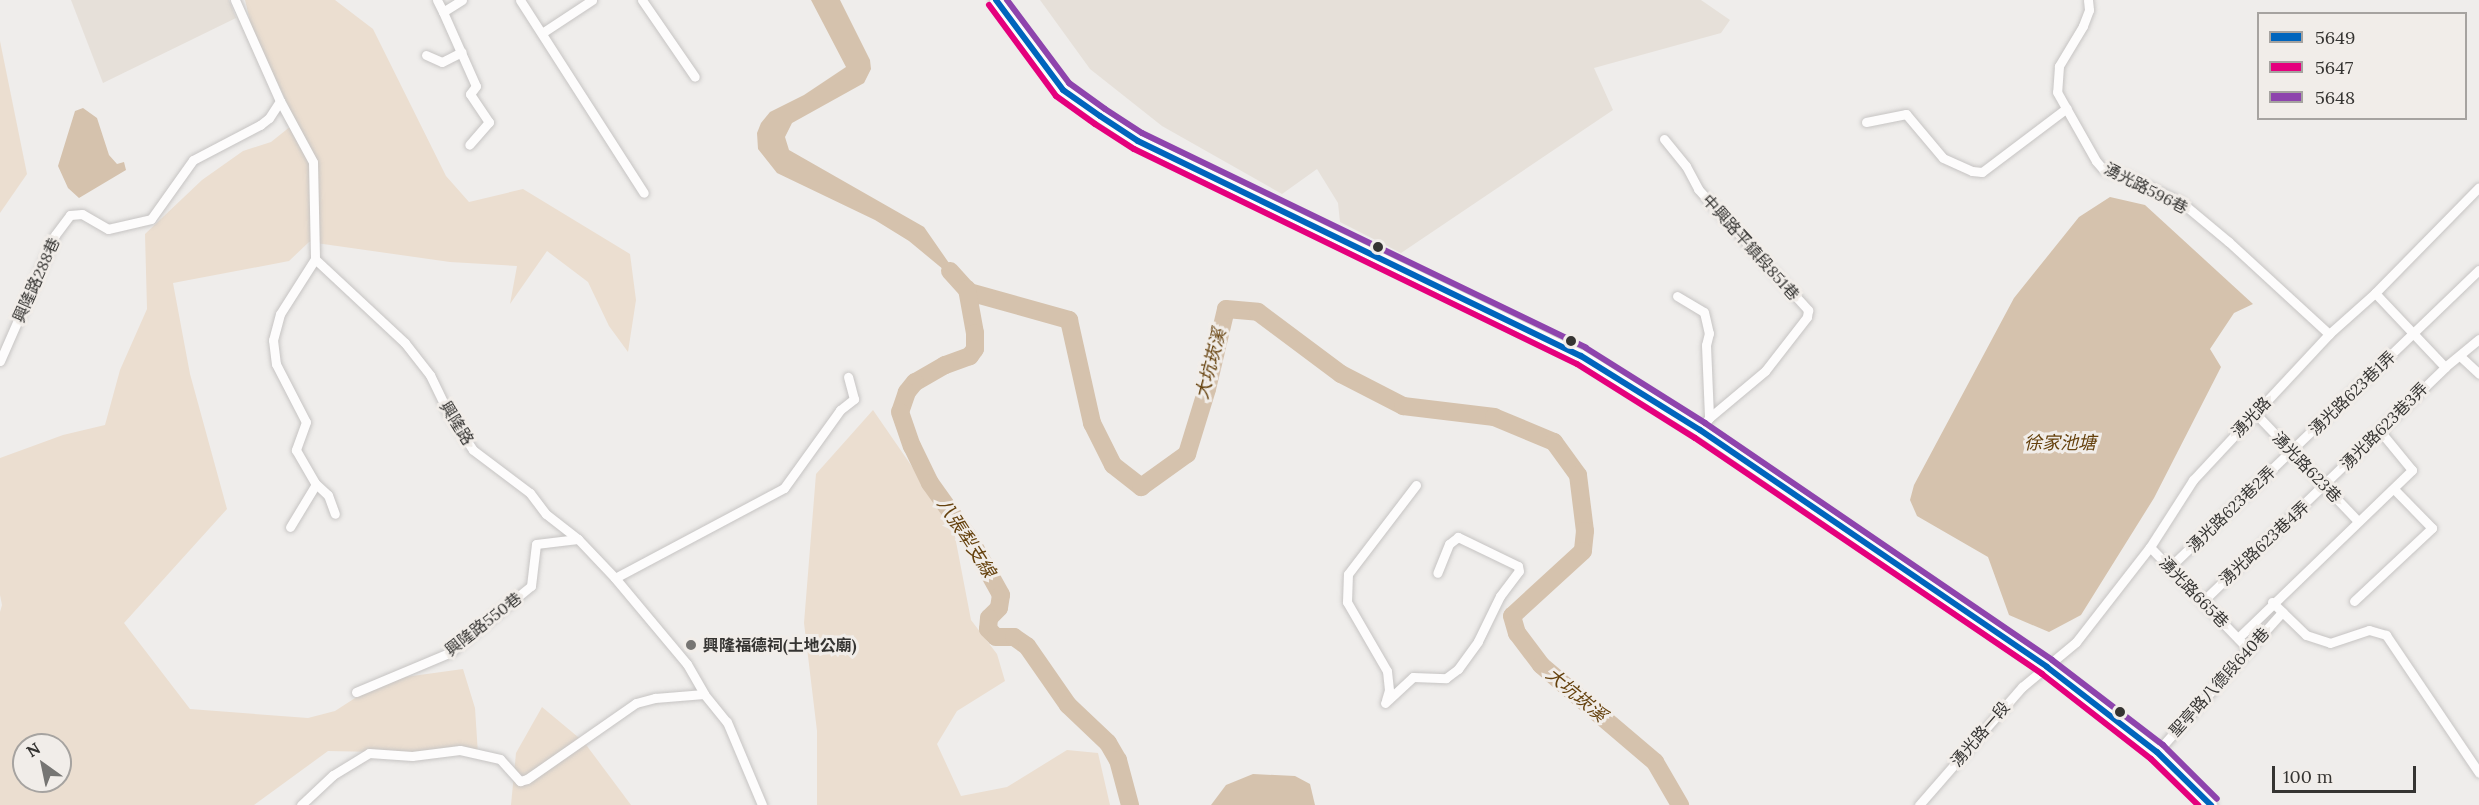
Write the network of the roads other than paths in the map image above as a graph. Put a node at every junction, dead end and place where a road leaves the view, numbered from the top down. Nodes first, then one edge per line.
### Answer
1 (235, 0) edge
2 (437, 0) edge
3 (462, 0) edge
4 (520, 0) edge
5 (592, 0) edge
6 (642, 0) edge
7 (996, 0) edge
8 (2088, 0) edge
9 (443, 12) junction
10 (542, 33) junction
11 (462, 52) junction
12 (426, 55) dead end
13 (695, 77) dead end
14 (280, 101) junction
15 (2067, 108) junction
16 (1866, 122) dead end
17 (1664, 139) dead end
18 (469, 144) dead end
19 (2479, 187) edge
20 (644, 194) dead end
21 (315, 259) junction
22 (2479, 270) edge
23 (2375, 293) junction
24 (1677, 296) dead end
25 (2329, 334) junction
26 (2412, 335) junction
27 (2479, 339) edge
28 (2460, 356) junction
29 (0, 361) edge
30 (2445, 367) junction
31 (2479, 374) edge
32 (848, 377) dead end
33 (2255, 413) junction
34 (1709, 418) junction
35 (1700, 430) junction
36 (2380, 431) junction
37 (2292, 452) junction
38 (316, 484) junction
39 (1416, 485) dead end
40 (2324, 486) junction
41 (2394, 489) junction
42 (336, 514) dead end
43 (2358, 521) junction
44 (290, 527) dead end
45 (578, 539) junction
46 (2150, 547) junction
47 (2171, 566) junction
48 (1437, 573) dead end
49 (615, 578) junction
50 (2203, 601) junction
51 (2354, 601) dead end
52 (2272, 602) junction
53 (2282, 612) junction
54 (2238, 638) junction
55 (2249, 650) junction
56 (2046, 667) junction
57 (356, 692) dead end
58 (704, 694) junction
59 (2157, 752) junction
60 (2479, 772) edge
61 (301, 805) edge
62 (762, 805) edge
63 (1919, 805) edge
64 (2211, 805) edge

1 - 14 street
2 - 9 street
3 - 9 street
4 - 10 street
5 - 10 street
6 - 13 street
7 - 35 street
8 - 15 street, 湧光路596巷
9 - 11 street
10 - 20 street
11 - 12 street
11 - 18 street
14 - 21 street
14 - 29 street, 興隆路288巷
15 - 16 street
15 - 25 street, 湧光路596巷
17 - 34 street, 中興路平鎮段851巷
19 - 23 street, 湧光路
21 - 38 street
21 - 45 street, 興隆路
22 - 26 street, 湧光路623巷1弄
23 - 25 street, 湧光路
23 - 26 street
24 - 34 street
25 - 33 street, 湧光路
26 - 30 street
26 - 37 street, 湧光路623巷1弄
27 - 28 street, 湧光路623巷3弄
28 - 30 street, 湧光路623巷3弄
28 - 31 street
30 - 36 street, 湧光路623巷3弄
32 - 49 street
33 - 37 street, 湧光路623巷
33 - 46 street, 湧光路
34 - 35 street, 中興路平鎮段851巷
35 - 56 street
36 - 40 street, 湧光路623巷3弄
36 - 41 street
37 - 40 street, 湧光路623巷
37 - 47 street, 湧光路623巷2弄
38 - 42 street
38 - 44 street
39 - 48 street
40 - 43 street, 湧光路623巷
40 - 50 street, 湧光路623巷4弄
41 - 43 street
41 - 51 street
43 - 52 street
45 - 49 street, 興隆路
45 - 57 street, 興隆路550巷
46 - 47 street, 湧光路665巷
46 - 56 street, 湧光路
47 - 50 street, 湧光路665巷
49 - 58 street, 興隆路
50 - 54 street, 湧光路665巷
52 - 53 street
52 - 54 street
53 - 55 street, 聖亭路八德段640巷
53 - 60 street
54 - 55 street, 湧光路665巷
55 - 59 street, 聖亭路八德段640巷
56 - 59 street
56 - 63 street, 湧光路一段
58 - 61 street
58 - 62 street, 興隆路
59 - 64 street

